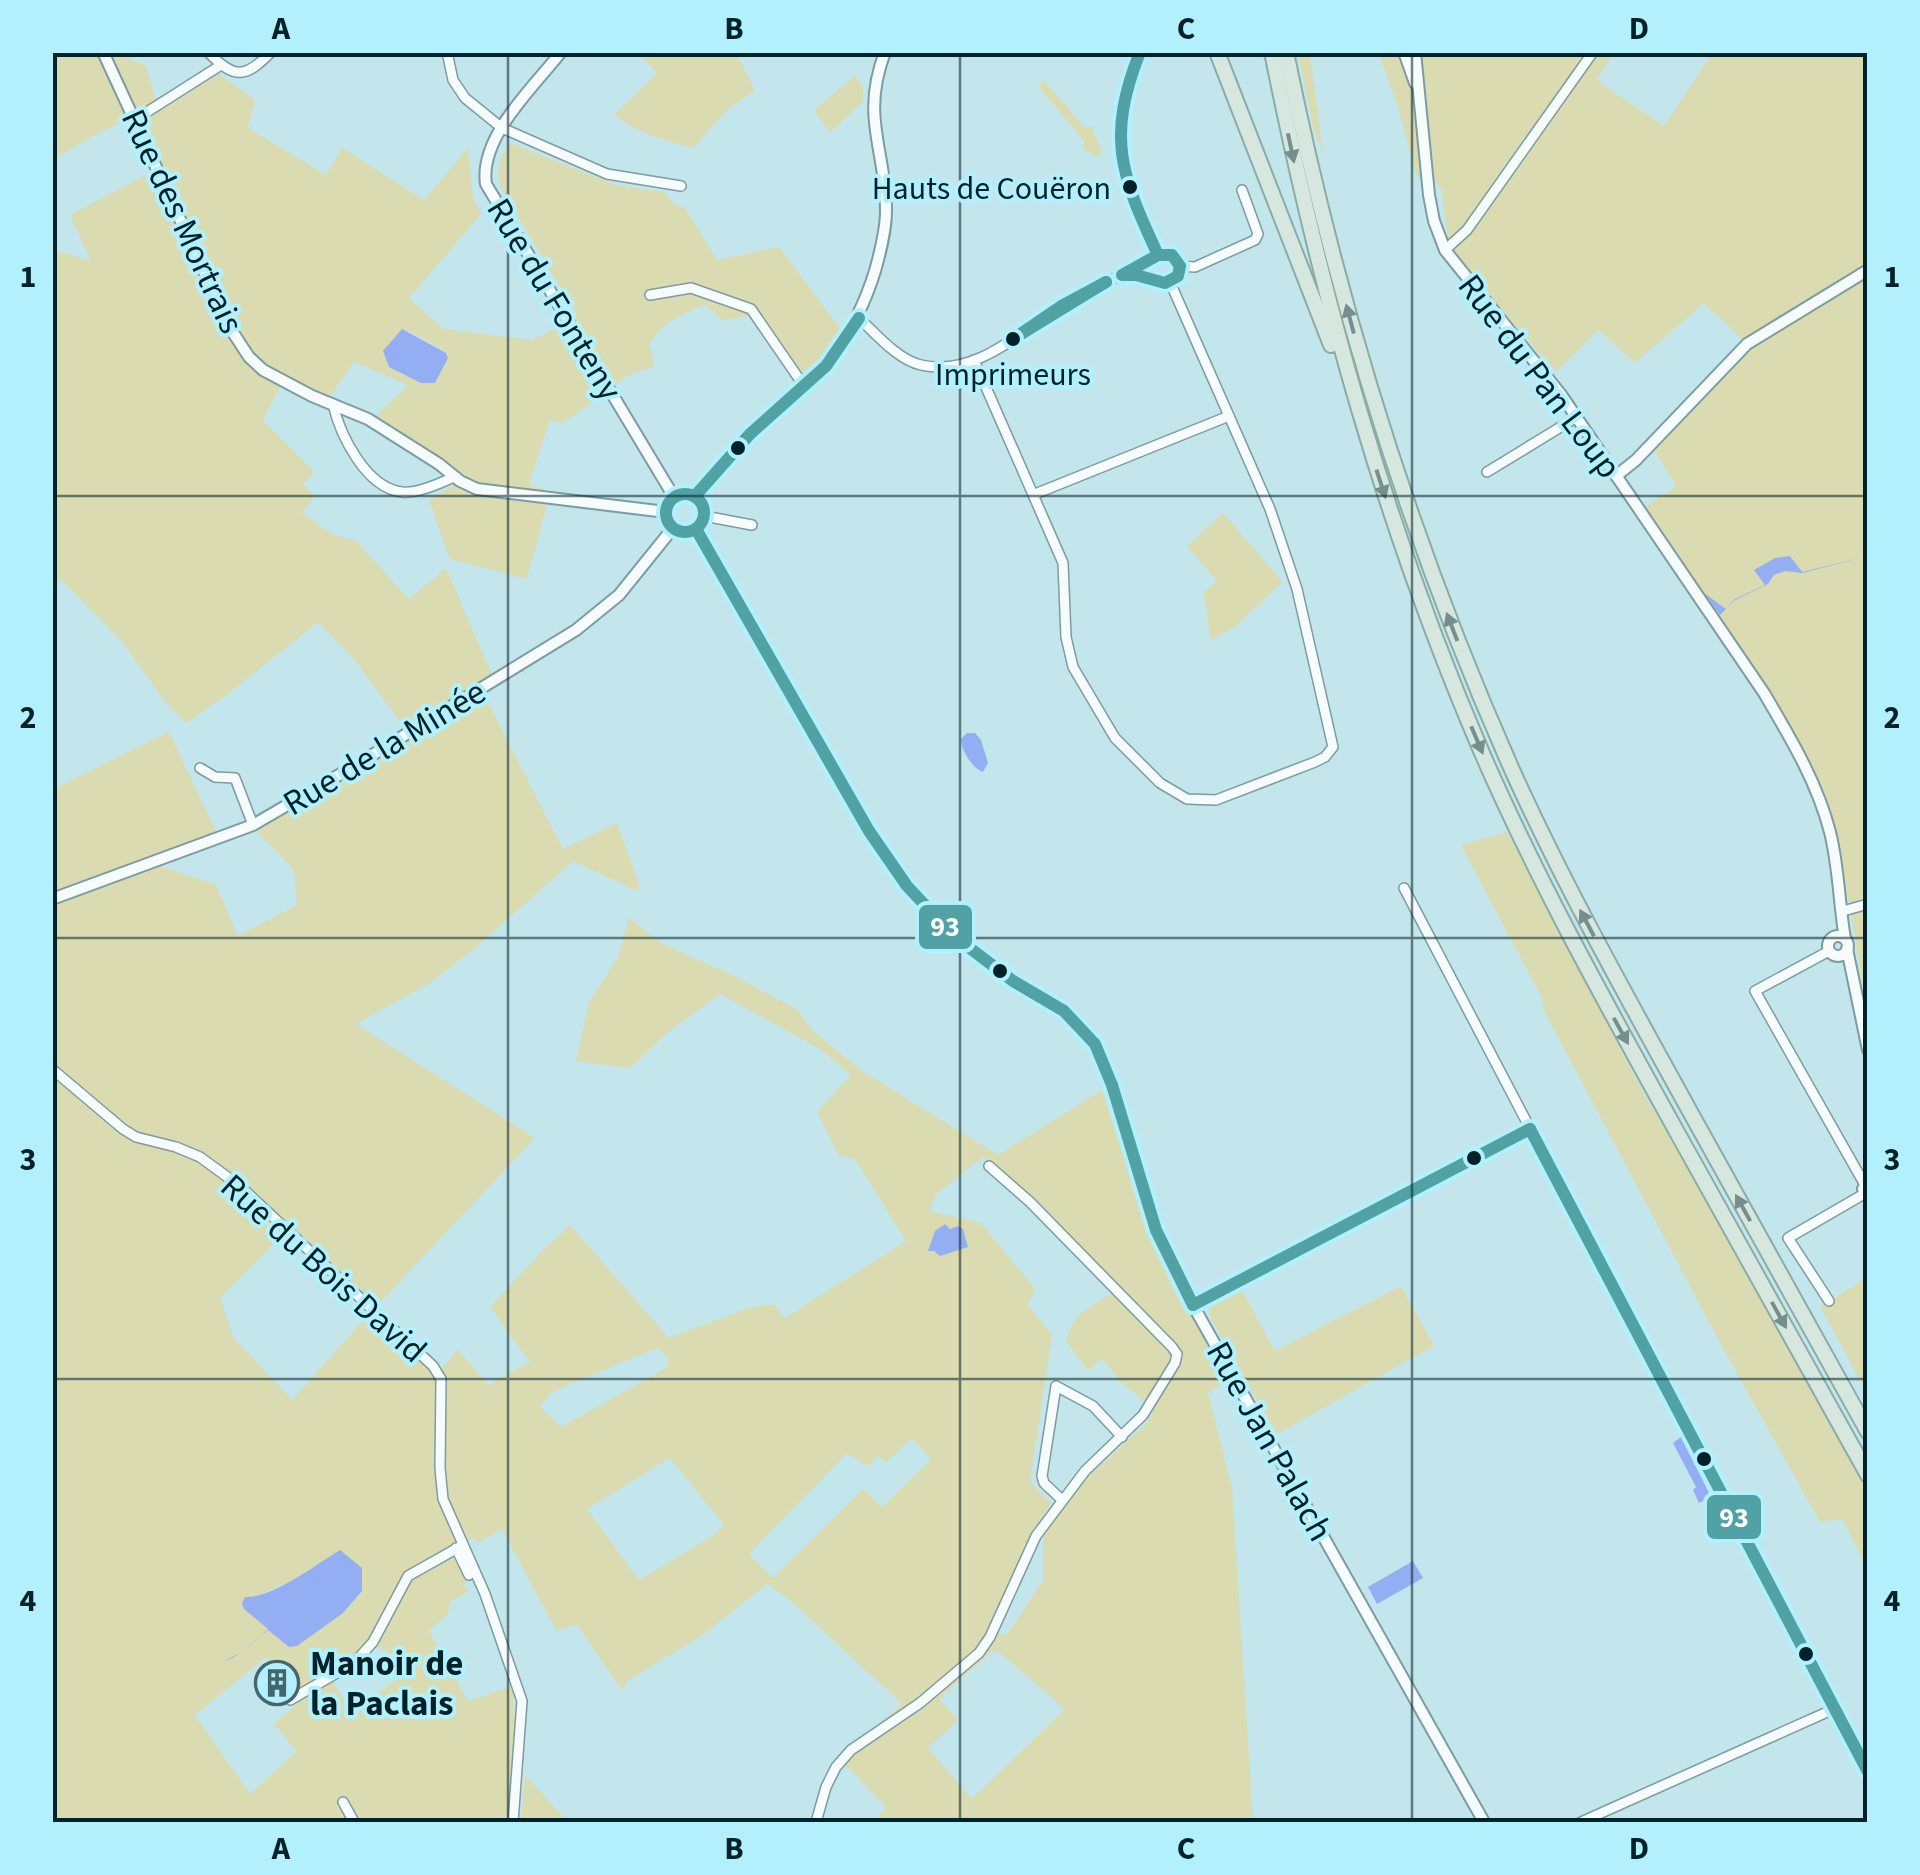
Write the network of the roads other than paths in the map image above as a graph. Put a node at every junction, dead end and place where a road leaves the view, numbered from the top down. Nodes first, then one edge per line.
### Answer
1 (103, 52) edge
2 (208, 52) edge
3 (271, 52) edge
4 (447, 52) edge
5 (562, 52) edge
6 (885, 52) edge
7 (1140, 52) edge
8 (1272, 52) edge
9 (1286, 52) edge
10 (1404, 52) edge
11 (1416, 52) edge
12 (1593, 52) edge
13 (1220, 57) edge
14 (221, 65) junction
15 (1418, 94) junction
16 (136, 119) junction
17 (502, 128) junction
18 (681, 186) dead end
19 (1242, 190) dead end
20 (1445, 250) junction
21 (1156, 256) junction
22 (1180, 266) junction
23 (1868, 270) edge
24 (1126, 274) junction
25 (1165, 282) junction
26 (650, 296) dead end
27 (859, 318) junction
28 (974, 360) junction
29 (804, 386) junction
30 (332, 404) junction
31 (1230, 416) junction
32 (1360, 416) junction
33 (1577, 416) junction
34 (1487, 472) dead end
35 (1616, 476) junction
36 (454, 477) junction
37 (1034, 494) junction
38 (674, 496) junction
39 (695, 496) junction
40 (666, 512) junction
41 (704, 516) junction
42 (752, 525) dead end
43 (674, 528) junction
44 (696, 529) junction
45 (200, 768) dead end
46 (253, 826) junction
47 (1404, 888) dead end
48 (52, 899) edge
49 (1868, 904) edge
50 (1843, 911) junction
51 (1838, 946) junction
52 (1868, 1050) edge
53 (52, 1069) edge
54 (1530, 1129) junction
55 (989, 1166) dead end
56 (1866, 1190) edge
57 (1828, 1301) dead end
58 (1194, 1305) junction
59 (1868, 1432) edge
60 (1122, 1437) junction
61 (1868, 1475) edge
62 (1062, 1499) junction
63 (460, 1546) junction
64 (469, 1575) dead end
65 (290, 1700) dead end
66 (1834, 1709) junction
67 (1868, 1773) edge
68 (343, 1802) dead end
69 (354, 1822) edge
70 (513, 1822) edge
71 (816, 1822) edge
72 (1484, 1822) edge
73 (1581, 1822) edge

1 - 16 street, Rue des Mortrais
2 - 14 street
3 - 14 street
4 - 17 street
5 - 17 street, Rue du Fonteny
6 - 27 street
7 - 21 street
8 -> 32 highway
59 -> 9 highway
10 - 15 street, Rue du Pan Loup
11 - 15 street, Rue du Pan Loup
12 - 20 street
13 - 32 highway
14 - 16 street
15 - 20 street, Rue du Pan Loup
16 - 30 street, Rue des Mortrais
17 - 18 street
17 - 38 street, Rue du Fonteny
19 - 22 street
20 - 33 street, Rue du Pan Loup
21 - 22 street
21 - 24 street
21 - 25 street
22 - 25 street
23 - 35 street
24 - 25 street
24 - 28 street
25 - 31 street
26 - 29 street
27 - 28 street
27 - 29 street
28 - 37 street
29 - 39 street
30 - 36 street, Rue des Mortrais
30 - 36 street
31 - 37 street
31 - 37 street
32 -> 61 highway
33 - 34 street
33 - 35 street, Rue du Pan Loup
35 - 50 street, Rue du Pan Loup
36 - 40 street, Rue des Mortrais
38 - 39 street
38 - 40 street
39 - 41 street
40 - 43 street
41 - 42 street
41 - 44 street
43 - 44 street
43 - 46 street, Rue de la Minée
44 - 58 street, Rue Jan Palach
45 - 46 street
46 - 48 street, Rue de la Minée
47 - 54 street
49 - 50 street
50 - 51 street, Rue du Pan Loup
51 - 52 street
51 - 56 street
53 - 63 street, Rue du Bois David
54 - 58 street
54 - 66 street
55 - 60 street
56 - 57 street
58 - 72 street, Rue Jan Palach
60 - 62 street
60 - 62 street
62 - 71 street
63 - 64 street
63 - 65 street
63 - 70 street
66 - 67 street
66 - 73 street
68 - 69 street

